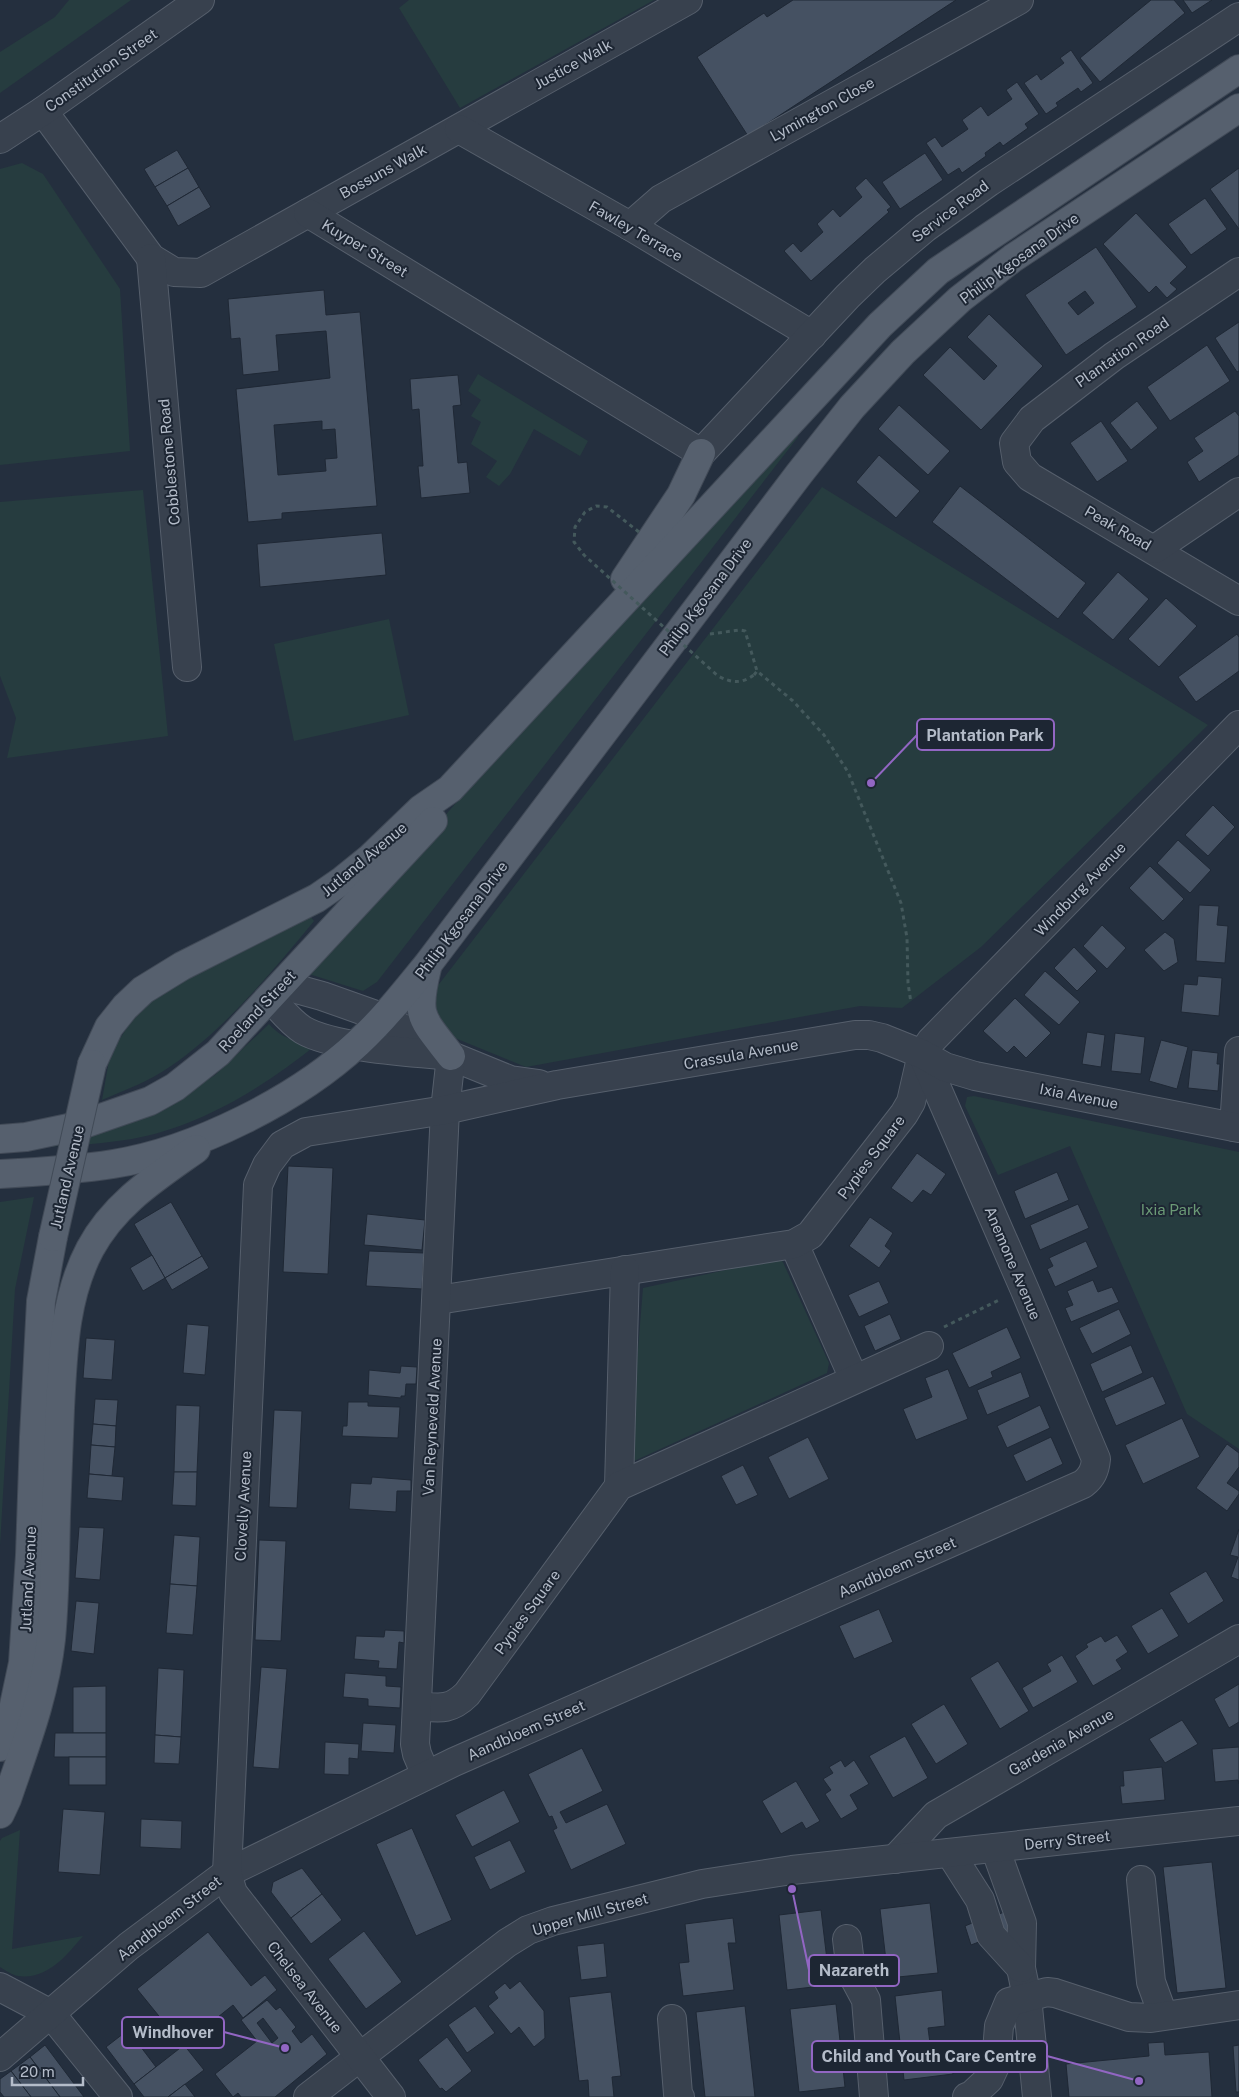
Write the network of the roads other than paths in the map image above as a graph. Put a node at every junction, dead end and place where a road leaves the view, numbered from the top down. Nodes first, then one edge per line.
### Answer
1 (200, 0) edge
2 (688, 0) edge
3 (1019, 0) edge
4 (1239, 17) edge
5 (1239, 70) edge
6 (1239, 108) edge
7 (44, 111) junction
8 (459, 129) junction
9 (0, 139) edge
10 (308, 213) junction
11 (630, 226) junction
12 (151, 258) junction
13 (1239, 272) edge
14 (812, 335) junction
15 (1014, 444) joint
16 (701, 453) junction
17 (1239, 492) edge
18 (1155, 549) junction
19 (1239, 600) edge
20 (586, 642) junction
21 (187, 667) dead end
22 (1238, 729) edge
23 (450, 788) junction
24 (428, 964) junction
25 (276, 991) junction
26 (384, 1018) junction
27 (357, 1044) junction
28 (1239, 1051) edge
29 (922, 1054) junction
30 (451, 1056) junction
31 (557, 1085) junction
32 (445, 1110) junction
33 (1236, 1127) edge
34 (219, 1132) junction
35 (0, 1139) edge
36 (282, 1145) joint
37 (0, 1174) edge
38 (794, 1244) junction
39 (626, 1270) junction
40 (438, 1300) junction
41 (929, 1346) road end
42 (854, 1379) junction
43 (1093, 1474) joint
44 (619, 1486) junction
45 (1239, 1639) edge
46 (418, 1706) junction
47 (0, 1747) edge
48 (426, 1775) junction
49 (2, 1803) edge
50 (1239, 1821) edge
51 (995, 1848) junction
52 (950, 1853) junction
53 (895, 1859) junction
54 (226, 1873) junction
55 (1141, 1880) dead end
56 (846, 1939) dead end
57 (1021, 1968) junction
58 (0, 1987) edge
59 (1027, 1997) junction
60 (1239, 2005) edge
61 (51, 2014) junction
62 (1163, 2015) junction
63 (672, 2019) dead end
64 (0, 2057) edge
65 (360, 2058) junction
66 (118, 2097) edge
67 (308, 2097) edge
68 (391, 2097) edge
69 (680, 2097) edge
70 (874, 2097) edge
71 (967, 2097) edge
72 (1037, 2097) edge

1 - 7 street, Constitution Street
2 - 8 street, Justice Walk
3 - 11 street, Lymington Close
4 - 14 street, Service Road
5 - 20 main road
6 - 24 main road, Philip Kgosana Drive
7 - 9 street, Constitution Street
7 - 12 street, Kuyper Street
8 - 10 street, Bossuns Walk
8 - 11 street, Fawley Terrace
10 - 12 street, Kuyper Street
10 - 16 street, Kuyper Street
11 - 14 street, Fawley Terrace
12 - 21 street, Cobblestone Road
13 - 15 street, Plantation Road
14 - 16 street, Service Road
15 - 18 street, Peak Road
16 - 20 main road
17 - 18 street
18 - 19 street, Peak Road
20 - 23 main road
22 - 29 street, Windburg Avenue
23 - 25 main road, Roeland Street
23 - 47 main road, Jutland Avenue, bridge
24 - 26 main road, Philip Kgosana Drive
24 - 30 main road
25 - 26 street, Crassula Avenue
25 - 27 street, Crassula Avenue
25 - 35 main road, Roeland Street
26 - 27 main road, Philip Kgosana Drive
26 - 30 street, Crassula Avenue
27 - 30 street, Crassula Avenue
27 - 34 main road, Philip Kgosana Drive
28 - 33 street
29 - 31 street, Crassula Avenue
29 - 33 street, Ixia Avenue
29 - 38 street, Pypies Square
29 - 43 street, Anemone Avenue
30 - 31 street, Crassula Avenue
30 - 32 street, Van Reyneveld Avenue
31 - 32 street, Crassula Avenue
32 - 36 street, Crassula Avenue
32 - 40 street, Van Reyneveld Avenue
34 - 37 main road
34 - 49 main road, Jutland Avenue
36 - 54 street, Clovelly Avenue
38 - 39 street, Pypies Square
38 - 42 street
39 - 40 street, Pypies Square
39 - 44 street
40 - 46 street, Van Reyneveld Avenue
41 - 42 street, Pypies Square
42 - 44 street, Pypies Square
43 - 48 street, Aandbloem Street
44 - 46 street, Pypies Square
45 - 53 street, Gardenia Avenue
46 - 48 street, Van Reyneveld Avenue
48 - 54 street, Aandbloem Street
50 - 51 street, Derry Street
51 - 52 street, Derry Street
51 - 57 street
52 - 53 street, Derry Street
52 - 57 street
53 - 65 street, Upper Mill Street
54 - 61 street, Aandbloem Street
54 - 65 street, Chelsea Avenue
55 - 62 street
56 - 70 street
57 - 59 street
58 - 61 street
59 - 62 street
59 - 71 street
59 - 72 street
60 - 62 street
61 - 64 street, Aandbloem Street
61 - 66 street
63 - 69 street
65 - 67 street, Upper Mill Street
65 - 68 street, Chelsea Avenue

